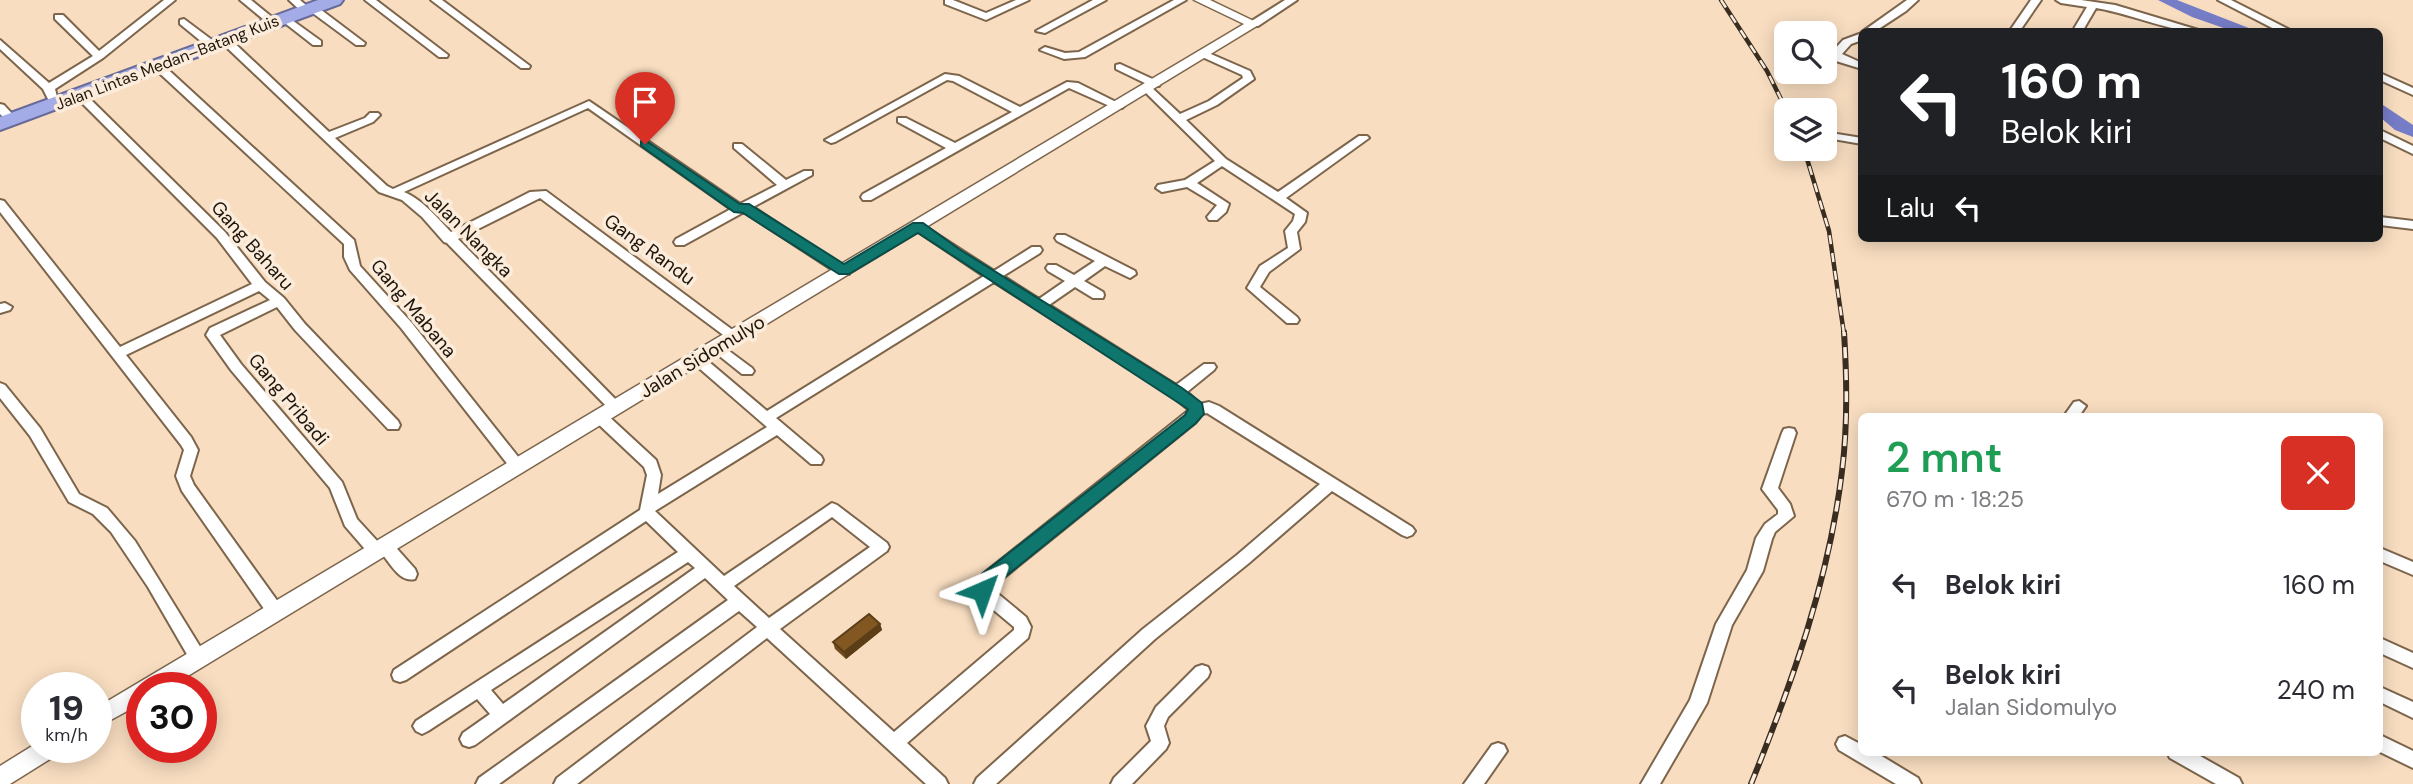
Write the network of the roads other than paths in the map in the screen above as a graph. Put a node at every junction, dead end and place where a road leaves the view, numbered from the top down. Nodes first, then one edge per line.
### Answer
1 (246, 0) edge
2 (334, 0) edge
3 (370, 0) edge
4 (436, 0) edge
5 (1024, 0) edge
6 (1101, 0) edge
7 (1181, 0) edge
8 (1200, 0) edge
9 (1292, 0) edge
10 (1913, 0) edge
11 (2036, 0) edge
12 (2061, 0) edge
13 (2223, 0) edge
14 (167, 1) edge
15 (949, 2) edge
16 (2093, 5) junction
17 (304, 6) edge
18 (59, 18) dead end
19 (279, 20) junction
20 (184, 22) dead end
21 (1254, 24) junction
22 (2174, 27) edge
23 (1872, 28) edge
24 (2017, 28) edge
25 (2079, 28) edge
26 (2281, 28) edge
27 (1041, 31) dead end
28 (1858, 38) edge
29 (0, 43) edge
30 (219, 43) junction
31 (317, 43) dead end
32 (360, 43) dead end
33 (1045, 50) dead end
34 (1204, 54) junction
35 (443, 55) dead end
36 (99, 56) junction
37 (1858, 65) edge
38 (158, 66) junction
39 (526, 66) dead end
40 (1120, 67) dead end
41 (2383, 77) edge
42 (1151, 86) junction
43 (2413, 92) edge
44 (80, 95) junction
45 (31, 106) edge
46 (1118, 106) junction
47 (1019, 111) junction
48 (374, 115) dead end
49 (1179, 119) junction
50 (902, 120) dead end
51 (2383, 135) edge
52 (328, 137) junction
53 (1837, 137) dead end
54 (1363, 138) dead end
55 (831, 140) dead end
56 (1858, 140) edge
57 (738, 146) dead end
58 (955, 148) junction
59 (2413, 151) edge
60 (1222, 161) junction
61 (808, 173) dead end
62 (1189, 183) junction
63 (786, 186) junction
64 (1162, 188) dead end
65 (393, 193) junction
66 (867, 197) dead end
67 (1279, 197) junction
68 (0, 204) edge
69 (741, 208) junction
70 (1213, 217) dead end
71 (2383, 221) edge
72 (2413, 225) edge
73 (918, 226) junction
74 (1061, 238) dead end
75 (448, 239) junction
76 (680, 242) dead end
77 (1036, 250) dead end
78 (1105, 260) junction
79 (1052, 268) dead end
80 (844, 271) junction
81 (1130, 274) dead end
82 (993, 277) junction
83 (1074, 281) junction
84 (260, 285) junction
85 (1098, 295) dead end
86 (279, 301) junction
87 (1041, 305) junction
88 (1292, 320) dead end
89 (734, 337) junction
90 (717, 347) junction
91 (119, 353) junction
92 (697, 359) junction
93 (1209, 368) dead end
94 (747, 371) dead end
95 (0, 388) edge
96 (1177, 392) junction
97 (616, 407) junction
98 (1197, 410) junction
99 (600, 417) junction
100 (772, 423) junction
101 (393, 425) dead end
102 (1789, 433) dead end
103 (816, 460) dead end
104 (519, 467) junction
105 (1330, 484) junction
106 (648, 510) junction
107 (1406, 531) dead end
108 (380, 548) junction
109 (688, 554) junction
110 (2383, 555) edge
111 (705, 569) junction
112 (2413, 569) edge
113 (409, 574) dead end
114 (723, 585) junction
115 (740, 601) junction
116 (275, 611) junction
117 (768, 628) junction
118 (2383, 646) edge
119 (198, 658) junction
120 (2413, 661) edge
121 (175, 672) edge
122 (1202, 672) dead end
123 (400, 675) dead end
124 (478, 688) junction
125 (2383, 695) edge
126 (2413, 710) edge
127 (501, 714) junction
128 (422, 726) dead end
129 (469, 739) dead end
130 (894, 743) junction
131 (1845, 744) dead end
132 (2383, 745) edge
133 (1498, 751) dead end
134 (1858, 752) edge
135 (1865, 756) edge
136 (2183, 756) edge
137 (2413, 760) edge
138 (24, 763) edge
139 (0, 778) edge
140 (485, 784) edge
141 (563, 784) edge
142 (937, 784) edge
143 (983, 784) edge
144 (1120, 784) edge
145 (1473, 784) edge
146 (1650, 784) edge
147 (1912, 784) edge
148 (2233, 784) edge

1 - 19 street
2 - 17 highway, Jalan Lintas Medan–Batang Kuis
3 - 35 street
4 - 39 street
5 - 15 street
6 - 27 street
7 - 33 street
8 - 21 street
9 - 21 street
10 - 23 street
11 - 24 street
12 - 16 street
13 - 26 street
14 - 36 street
16 - 22 street
16 - 25 street
17 - 19 highway, Jalan Lintas Medan–Batang Kuis
17 - 32 street
18 - 36 street
19 - 30 highway, Jalan Lintas Medan–Batang Kuis
19 - 31 street
20 - 30 street, Jalan Nangka
21 - 34 street, Jalan Sidomulyo
28 - 37 street
29 - 45 street
30 - 38 highway, Jalan Lintas Medan–Batang Kuis
30 - 52 street, Jalan Nangka
34 - 42 street, Jalan Sidomulyo
34 - 49 street
36 - 45 street
38 - 44 highway, Jalan Lintas Medan–Batang Kuis
38 - 104 street, Gang Mabana
40 - 42 street
41 - 43 street
42 - 46 street, Jalan Sidomulyo
42 - 49 street
44 - 45 highway, Jalan Lintas Medan–Batang Kuis
44 - 84 street, Gang Baharu
46 - 47 street
46 - 73 street, Jalan Sidomulyo
47 - 55 street
47 - 58 street
48 - 52 street
49 - 60 street
50 - 58 street
51 - 59 street
52 - 65 street, Jalan Nangka
53 - 56 street
54 - 67 street
57 - 63 street
58 - 66 street
60 - 62 street
60 - 67 street
61 - 63 street
62 - 64 street
62 - 70 street
63 - 69 street
65 - 69 street
65 - 75 street, Jalan Nangka
67 - 88 street
68 - 91 street
69 - 76 street
69 - 80 street
71 - 72 street
73 - 80 street, Jalan Sidomulyo
73 - 82 street
74 - 78 street
75 - 89 street, Gang Randu
75 - 97 street, Jalan Nangka
77 - 82 street
78 - 81 street
78 - 83 street
79 - 83 street
80 - 89 street, Jalan Sidomulyo
82 - 87 street
82 - 100 street
83 - 85 street
83 - 87 street
84 - 86 street, Gang Baharu
84 - 91 street
86 - 101 street, Gang Baharu
86 - 108 street, Gang Pribadi
87 - 96 street
89 - 90 street, Jalan Sidomulyo
90 - 92 street, Jalan Sidomulyo
90 - 94 street
91 - 116 street
92 - 97 street, Jalan Sidomulyo
92 - 100 street
93 - 96 street
95 - 119 street
96 - 98 street
97 - 99 street, Jalan Sidomulyo
98 - 105 street
98 - 130 street
99 - 104 street, Jalan Sidomulyo
99 - 106 street
100 - 103 street
100 - 106 street
102 - 146 street
104 - 108 street, Jalan Sidomulyo
105 - 107 street
105 - 143 street
106 - 109 street
106 - 123 street
108 - 113 street
108 - 116 street, Jalan Sidomulyo
109 - 111 street
109 - 124 street
110 - 112 street
111 - 114 street
111 - 127 street
114 - 115 street
114 - 117 street
115 - 117 street
115 - 140 street
116 - 119 street, Jalan Sidomulyo
117 - 130 street
117 - 141 street
118 - 120 street
119 - 121 street, Jalan Sidomulyo
122 - 144 street
124 - 127 street
124 - 128 street
125 - 126 street
127 - 129 street
130 - 142 street
131 - 134 street
132 - 137 street
133 - 145 street
135 - 147 street
136 - 148 street
138 - 139 street

